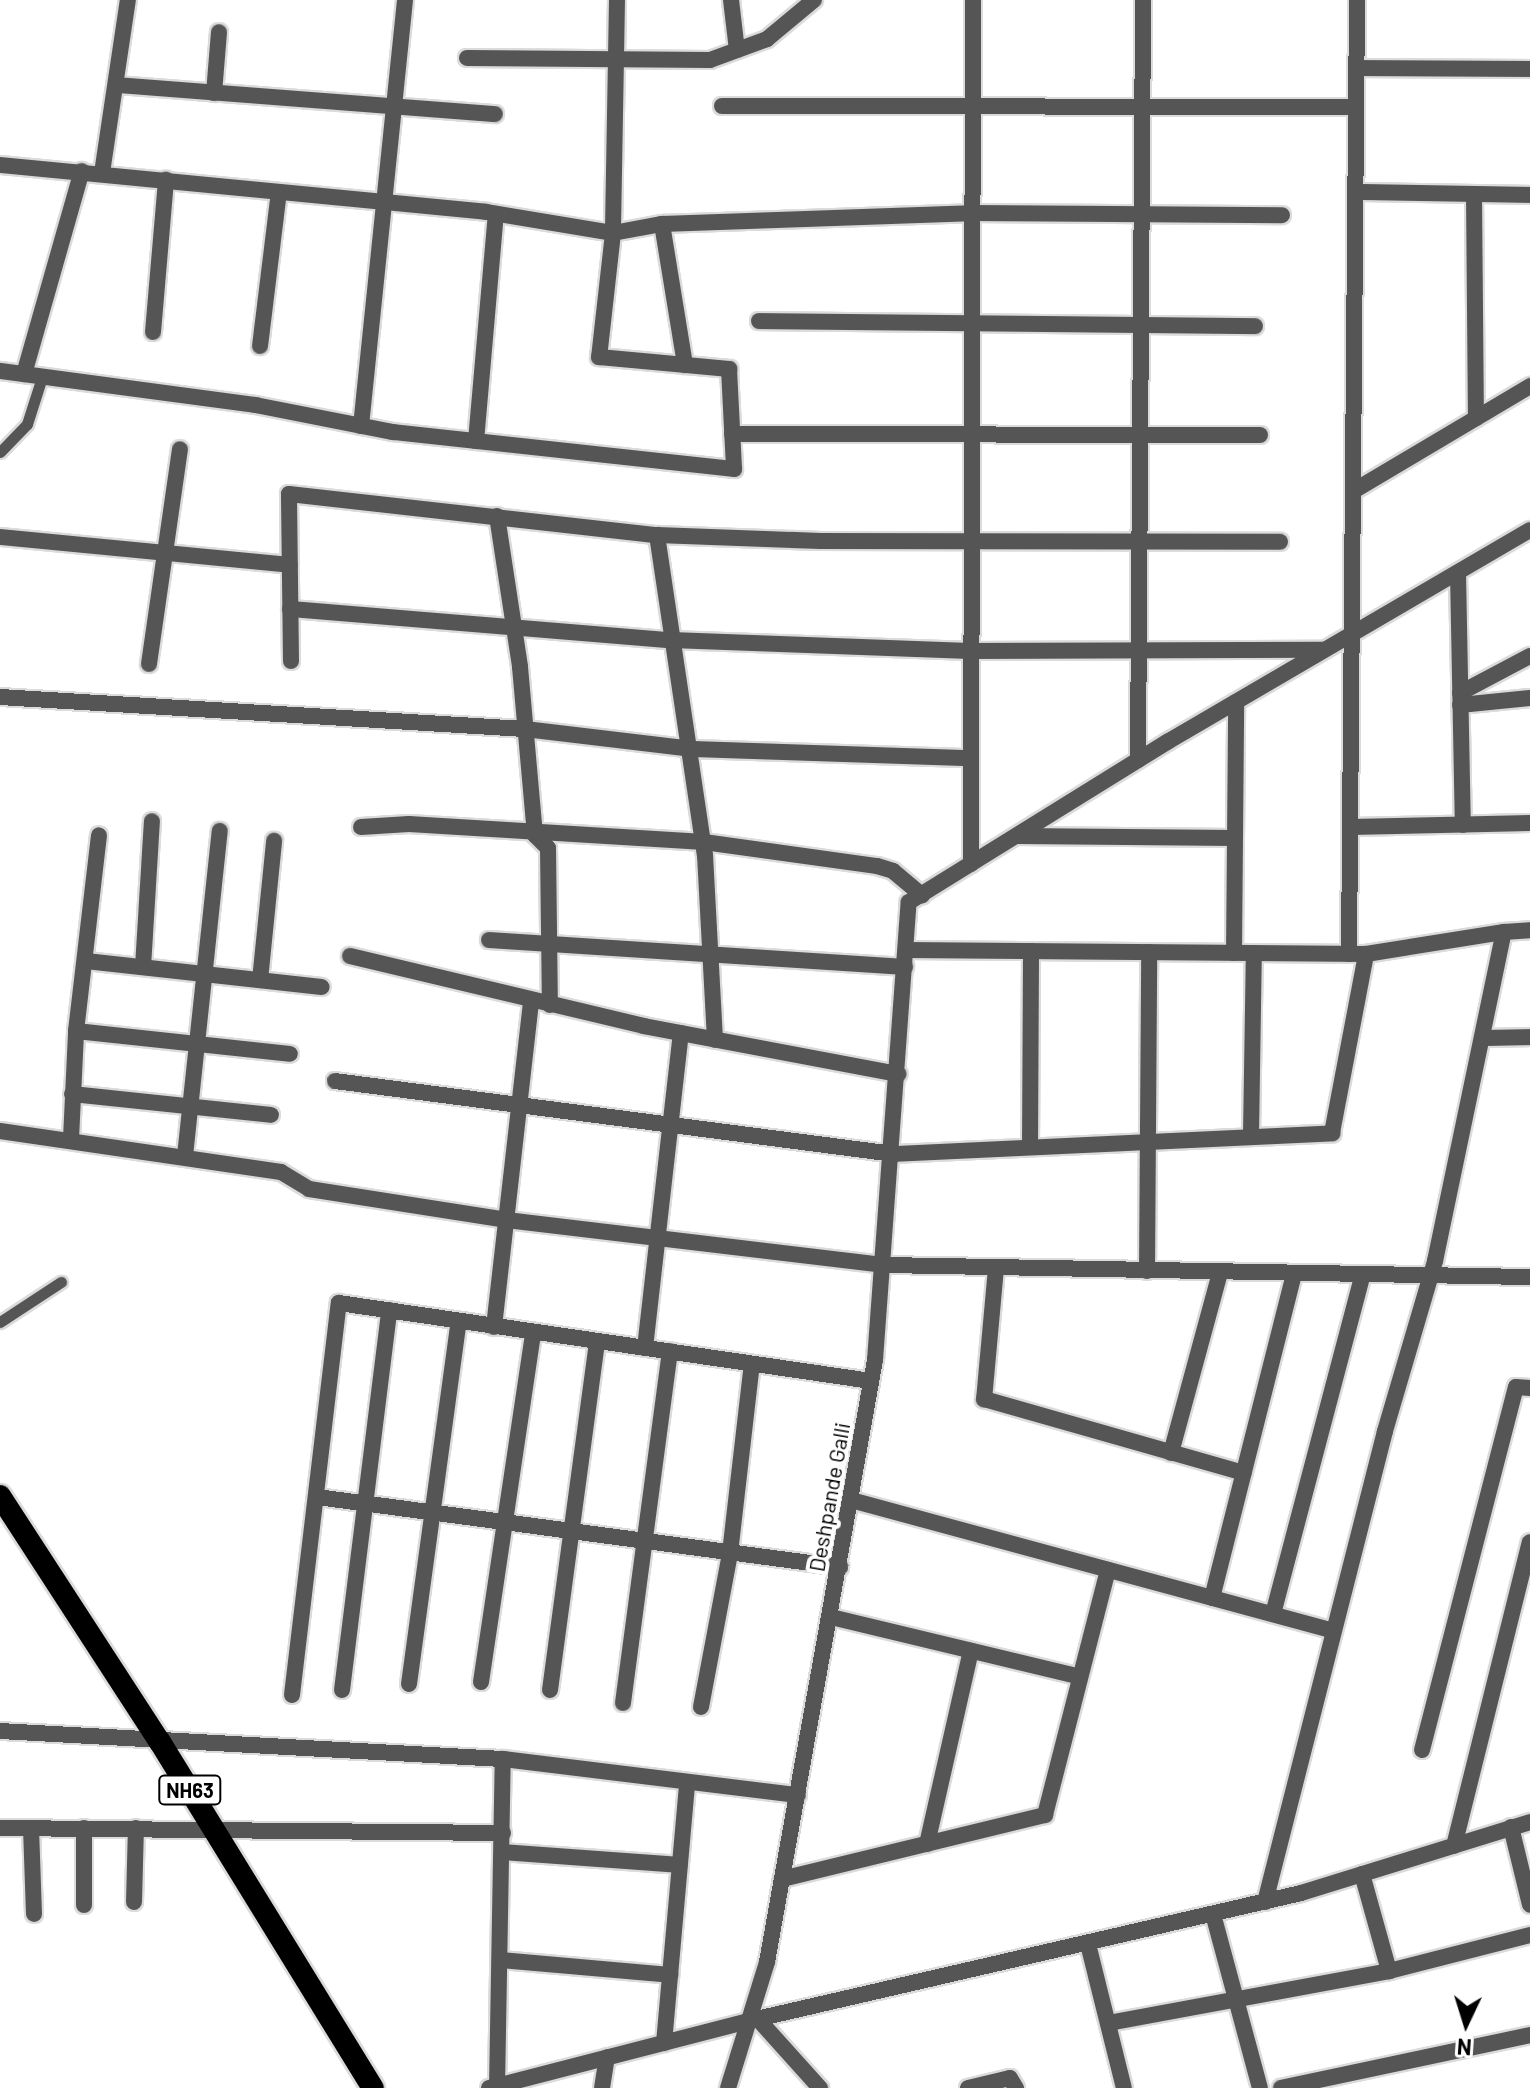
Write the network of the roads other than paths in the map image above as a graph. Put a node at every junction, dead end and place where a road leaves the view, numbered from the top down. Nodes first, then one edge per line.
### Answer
1 (128, 0) edge
2 (405, 0) edge
3 (617, 0) edge
4 (731, 0) edge
5 (814, 0) edge
6 (973, 0) edge
7 (1143, 0) edge
8 (1357, 0) edge
9 (219, 32) dead end
10 (737, 50) junction
11 (467, 58) dead end
12 (618, 61) junction
13 (1356, 68) junction
14 (1530, 69) edge
15 (117, 85) junction
16 (214, 93) junction
17 (972, 103) junction
18 (394, 104) junction
19 (722, 106) dead end
20 (1356, 107) junction
21 (1142, 108) junction
22 (495, 114) dead end
23 (0, 165) edge
24 (82, 171) junction
25 (102, 173) junction
26 (166, 180) junction
27 (279, 192) junction
28 (1356, 192) junction
29 (1474, 195) junction
30 (1530, 195) edge
31 (384, 202) junction
32 (970, 213) junction
33 (496, 214) junction
34 (1141, 214) junction
35 (1282, 215) dead end
36 (662, 224) junction
37 (613, 233) junction
38 (970, 319) junction
39 (759, 321) dead end
40 (1140, 325) junction
41 (1255, 326) dead end
42 (153, 332) dead end
43 (260, 346) dead end
44 (685, 365) junction
45 (0, 371) edge
46 (33, 376) junction
47 (1530, 386) edge
48 (1476, 418) junction
49 (361, 426) junction
50 (732, 434) junction
51 (1139, 434) junction
52 (1260, 435) dead end
53 (970, 436) junction
54 (476, 441) junction
55 (180, 449) dead end
56 (0, 452) edge
57 (1355, 490) junction
58 (497, 516) junction
59 (1530, 530) edge
60 (657, 535) junction
61 (0, 537) edge
62 (970, 540) junction
63 (1137, 541) junction
64 (1280, 542) dead end
65 (166, 553) junction
66 (290, 565) junction
67 (1458, 573) junction
68 (290, 609) junction
69 (514, 627) junction
70 (1355, 633) junction
71 (671, 640) junction
72 (1136, 649) junction
73 (1326, 650) junction
74 (970, 651) junction
75 (1530, 656) edge
76 (291, 661) dead end
77 (149, 664) dead end
78 (0, 697) edge
79 (1530, 698) edge
80 (1460, 699) junction
81 (1236, 702) junction
82 (525, 729) junction
83 (693, 749) junction
84 (971, 758) junction
85 (1138, 760) junction
86 (152, 821) dead end
87 (1530, 823) edge
88 (1463, 825) junction
89 (361, 827) dead end
90 (1351, 827) junction
91 (220, 831) dead end
92 (99, 835) dead end
93 (535, 835) junction
94 (1017, 836) junction
95 (1235, 838) junction
96 (274, 841) dead end
97 (704, 842) junction
98 (971, 864) junction
99 (916, 898) junction
100 (1530, 930) edge
101 (1504, 932) junction
102 (489, 940) dead end
103 (549, 943) junction
104 (1031, 951) junction
105 (1149, 952) junction
106 (1234, 953) junction
107 (1254, 953) junction
108 (711, 954) junction
109 (1357, 954) junction
110 (350, 956) dead end
111 (906, 958) junction
112 (86, 961) junction
113 (143, 967) junction
114 (207, 975) junction
115 (260, 980) junction
116 (322, 987) dead end
117 (531, 1000) junction
118 (550, 1005) junction
119 (76, 1031) junction
120 (681, 1033) junction
121 (1530, 1037) edge
122 (1482, 1038) junction
123 (715, 1040) junction
124 (197, 1042) junction
125 (290, 1054) dead end
126 (899, 1074) junction
127 (335, 1081) dead end
128 (72, 1094) junction
129 (519, 1106) junction
130 (191, 1108) junction
131 (271, 1115) dead end
132 (671, 1127) junction
133 (0, 1131) edge
134 (1251, 1135) junction
135 (71, 1139) junction
136 (1148, 1141) junction
137 (1030, 1147) junction
138 (894, 1154) junction
139 (185, 1156) junction
140 (506, 1220) junction
141 (659, 1238) junction
142 (885, 1265) junction
143 (996, 1268) junction
144 (1147, 1271) junction
145 (1220, 1273) junction
146 (1294, 1274) junction
147 (1362, 1276) junction
148 (1530, 1277) edge
149 (1430, 1278) junction
150 (61, 1282) dead end
151 (389, 1310) junction
152 (459, 1321) junction
153 (0, 1322) edge
154 (494, 1327) junction
155 (533, 1332) junction
156 (597, 1341) junction
157 (645, 1348) junction
158 (670, 1351) junction
159 (752, 1364) junction
160 (871, 1381) junction
161 (1530, 1388) edge
162 (1171, 1453) junction
163 (1244, 1473) junction
164 (0, 1496) edge
165 (317, 1497) junction
166 (851, 1500) junction
167 (365, 1504) junction
168 (436, 1513) junction
169 (506, 1523) junction
170 (571, 1531) junction
171 (645, 1541) junction
172 (1530, 1542) edge
173 (730, 1553) junction
174 (840, 1567) junction
175 (1108, 1570) junction
176 (1212, 1598) junction
177 (1273, 1614) junction
178 (831, 1617) junction
179 (1334, 1631) junction
180 (971, 1651) junction
181 (1080, 1677) junction
182 (481, 1682) dead end
183 (409, 1684) dead end
184 (342, 1690) dead end
185 (550, 1690) dead end
186 (292, 1695) dead end
187 (623, 1703) dead end
188 (701, 1707) dead end
189 (0, 1731) edge
190 (160, 1742) junction
191 (1422, 1750) dead end
192 (503, 1759) junction
193 (687, 1783) junction
194 (798, 1795) junction
195 (1530, 1822) edge
196 (1511, 1827) junction
197 (0, 1828) edge
198 (31, 1828) junction
199 (84, 1828) junction
200 (136, 1828) junction
201 (213, 1828) junction
202 (503, 1833) junction
203 (927, 1844) junction
204 (1454, 1846) junction
205 (503, 1852) junction
206 (680, 1865) junction
207 (1362, 1874) junction
208 (782, 1879) junction
209 (134, 1902) dead end
210 (1265, 1902) junction
211 (84, 1905) dead end
212 (1530, 1905) edge
213 (34, 1914) dead end
214 (1213, 1914) junction
215 (1530, 1935) edge
216 (1088, 1944) junction
217 (500, 1960) junction
218 (1389, 1971) junction
219 (670, 1975) junction
220 (1239, 1997) junction
221 (753, 2020) junction
222 (1109, 2023) junction
223 (1530, 2035) edge
224 (664, 2043) junction
225 (607, 2057) junction
226 (494, 2087) edge
227 (373, 2088) edge
228 (602, 2088) edge
229 (728, 2088) edge
230 (820, 2088) edge
231 (968, 2088) edge
232 (1016, 2088) edge
233 (1124, 2088) edge
234 (1260, 2088) edge
235 (1281, 2088) edge

1 - 15 street
2 - 18 street
3 - 12 street
4 - 10 street
5 - 10 street
6 - 17 street
7 - 21 street
8 - 13 street
9 - 16 street
10 - 12 street
11 - 12 street
12 - 37 street
13 - 14 street
13 - 20 street
15 - 16 street
15 - 25 street
16 - 18 street
17 - 19 street
17 - 21 street
17 - 32 street
18 - 22 street
18 - 31 street
20 - 21 street
20 - 28 street
21 - 34 street
23 - 24 street
24 - 25 street
24 - 46 street
25 - 26 street
26 - 27 street
26 - 42 street
27 - 31 street
27 - 43 street
28 - 29 street
28 - 57 street
29 - 30 street
29 - 48 street
31 - 33 street
31 - 49 street
32 - 34 street
32 - 36 street
32 - 38 street
33 - 37 street
33 - 54 street
34 - 35 street
34 - 40 street
36 - 37 street
36 - 44 street
37 - 44 street
38 - 39 street
38 - 40 street
38 - 53 street
40 - 41 street
40 - 51 street
44 - 50 street
45 - 46 street
46 - 49 street
46 - 56 lane
47 - 48 street
48 - 57 street
49 - 54 street
50 - 53 street
50 - 54 street
51 - 52 street
51 - 53 street
51 - 63 street
53 - 62 street
55 - 65 street
57 - 70 street
58 - 60 street
58 - 66 street
58 - 69 street
59 - 67 street
60 - 62 street
60 - 71 street
61 - 65 street
62 - 63 street
62 - 74 street
63 - 64 street
63 - 72 street
65 - 66 street
65 - 77 street
66 - 68 street
67 - 70 street
67 - 80 street
68 - 69 street
68 - 76 street
69 - 71 street
69 - 82 street
70 - 73 street
70 - 90 street
71 - 74 street
71 - 83 street
72 - 73 street
72 - 74 street
72 - 85 street
73 - 81 street
74 - 84 street
75 - 80 street
78 - 82 street
79 - 80 street
80 - 88 street
81 - 85 street
81 - 95 street
82 - 83 street
82 - 93 street
83 - 84 street
83 - 97 street
84 - 98 street
85 - 94 street
86 - 113 street
87 - 88 street
88 - 90 street
89 - 93 street
90 - 109 street
91 - 114 street
92 - 112 street
93 - 97 street
93 - 103 street
94 - 95 street
94 - 98 street
95 - 106 street
96 - 115 street
97 - 99 street
97 - 108 street
98 - 99 street
99 - 111 street, Deshpande Galli
100 - 101 street
101 - 109 street
101 - 122 street
102 - 103 street
103 - 108 street
103 - 118 street
104 - 105 street
104 - 111 street
104 - 137 street
105 - 106 street
105 - 136 street
106 - 107 street
107 - 109 street
107 - 134 street
108 - 111 street
108 - 123 street
109 - 134 street
110 - 117 street
111 - 126 street, Deshpande Galli
112 - 113 street
112 - 119 street
113 - 114 street
114 - 115 street
114 - 124 street
115 - 116 street
117 - 118 street
117 - 129 street
118 - 120 street
119 - 124 street
119 - 128 street
120 - 123 street
120 - 132 street
121 - 122 street
122 - 149 street
123 - 126 street
124 - 125 street
124 - 130 street
126 - 138 street, Deshpande Galli
127 - 129 street
128 - 130 street
128 - 135 street
129 - 132 street
129 - 140 street
130 - 131 street
130 - 139 street
132 - 138 street
132 - 141 street
133 - 135 street
134 - 136 street
135 - 139 street
136 - 137 street
136 - 144 street
137 - 138 street
138 - 142 street, Deshpande Galli
139 - 140 street
140 - 141 street
140 - 154 street
141 - 142 street
141 - 157 street
142 - 143 street
142 - 160 street, Deshpande Galli
143 - 144 street
143 - 162 street
144 - 145 street
145 - 146 street
145 - 162 street
146 - 147 street
146 - 163 street
147 - 149 street
147 - 177 street
148 - 149 street
149 - 179 street
150 - 153 lane
151 - 152 street
151 - 165 street
151 - 167 street
152 - 154 street
152 - 168 street
154 - 155 street
155 - 156 street
155 - 169 street
156 - 157 street
156 - 170 street
157 - 158 street
158 - 159 street
158 - 171 street
159 - 160 street
159 - 173 street
160 - 166 street, Deshpande Galli
161 - 191 street
162 - 163 street
163 - 176 street
164 - 190 highway, NH63
165 - 167 street
165 - 186 street
166 - 174 street, Deshpande Galli
166 - 175 street
167 - 168 street
167 - 184 street
168 - 169 street
168 - 183 street
169 - 170 street
169 - 182 street
170 - 171 street
170 - 185 street
171 - 173 street
171 - 187 street
172 - 204 street
173 - 174 street
173 - 188 street
174 - 178 street, Deshpande Galli
175 - 176 street
175 - 181 street
176 - 177 street
177 - 179 street
178 - 180 street
178 - 194 street, Deshpande Galli
179 - 210 street
180 - 181 street
180 - 203 street
181 - 203 street
189 - 190 street
190 - 192 street
190 - 201 highway, NH63
192 - 193 street
192 - 202 street
193 - 194 street
193 - 206 street
194 - 208 street, Deshpande Galli
195 - 196 street
196 - 204 street
196 - 212 street
197 - 198 street
198 - 199 street
198 - 213 street
199 - 200 street
199 - 211 street
200 - 201 street
200 - 209 street
201 - 202 street
201 - 227 highway, NH63
202 - 205 street
203 - 208 street
204 - 207 street
205 - 206 street
205 - 217 street
206 - 219 street
207 - 210 street
207 - 218 street
208 - 221 street, Deshpande Galli
210 - 214 street
214 - 216 street
214 - 220 street
215 - 218 street
216 - 221 street
216 - 222 street
217 - 219 street
217 - 226 street
218 - 220 street
219 - 224 street
220 - 222 street
220 - 234 street
221 - 224 street
221 - 229 street, Deshpande Galli
221 - 230 street
222 - 233 street
223 - 235 street
224 - 225 street
225 - 226 street
225 - 228 street
231 - 232 street

